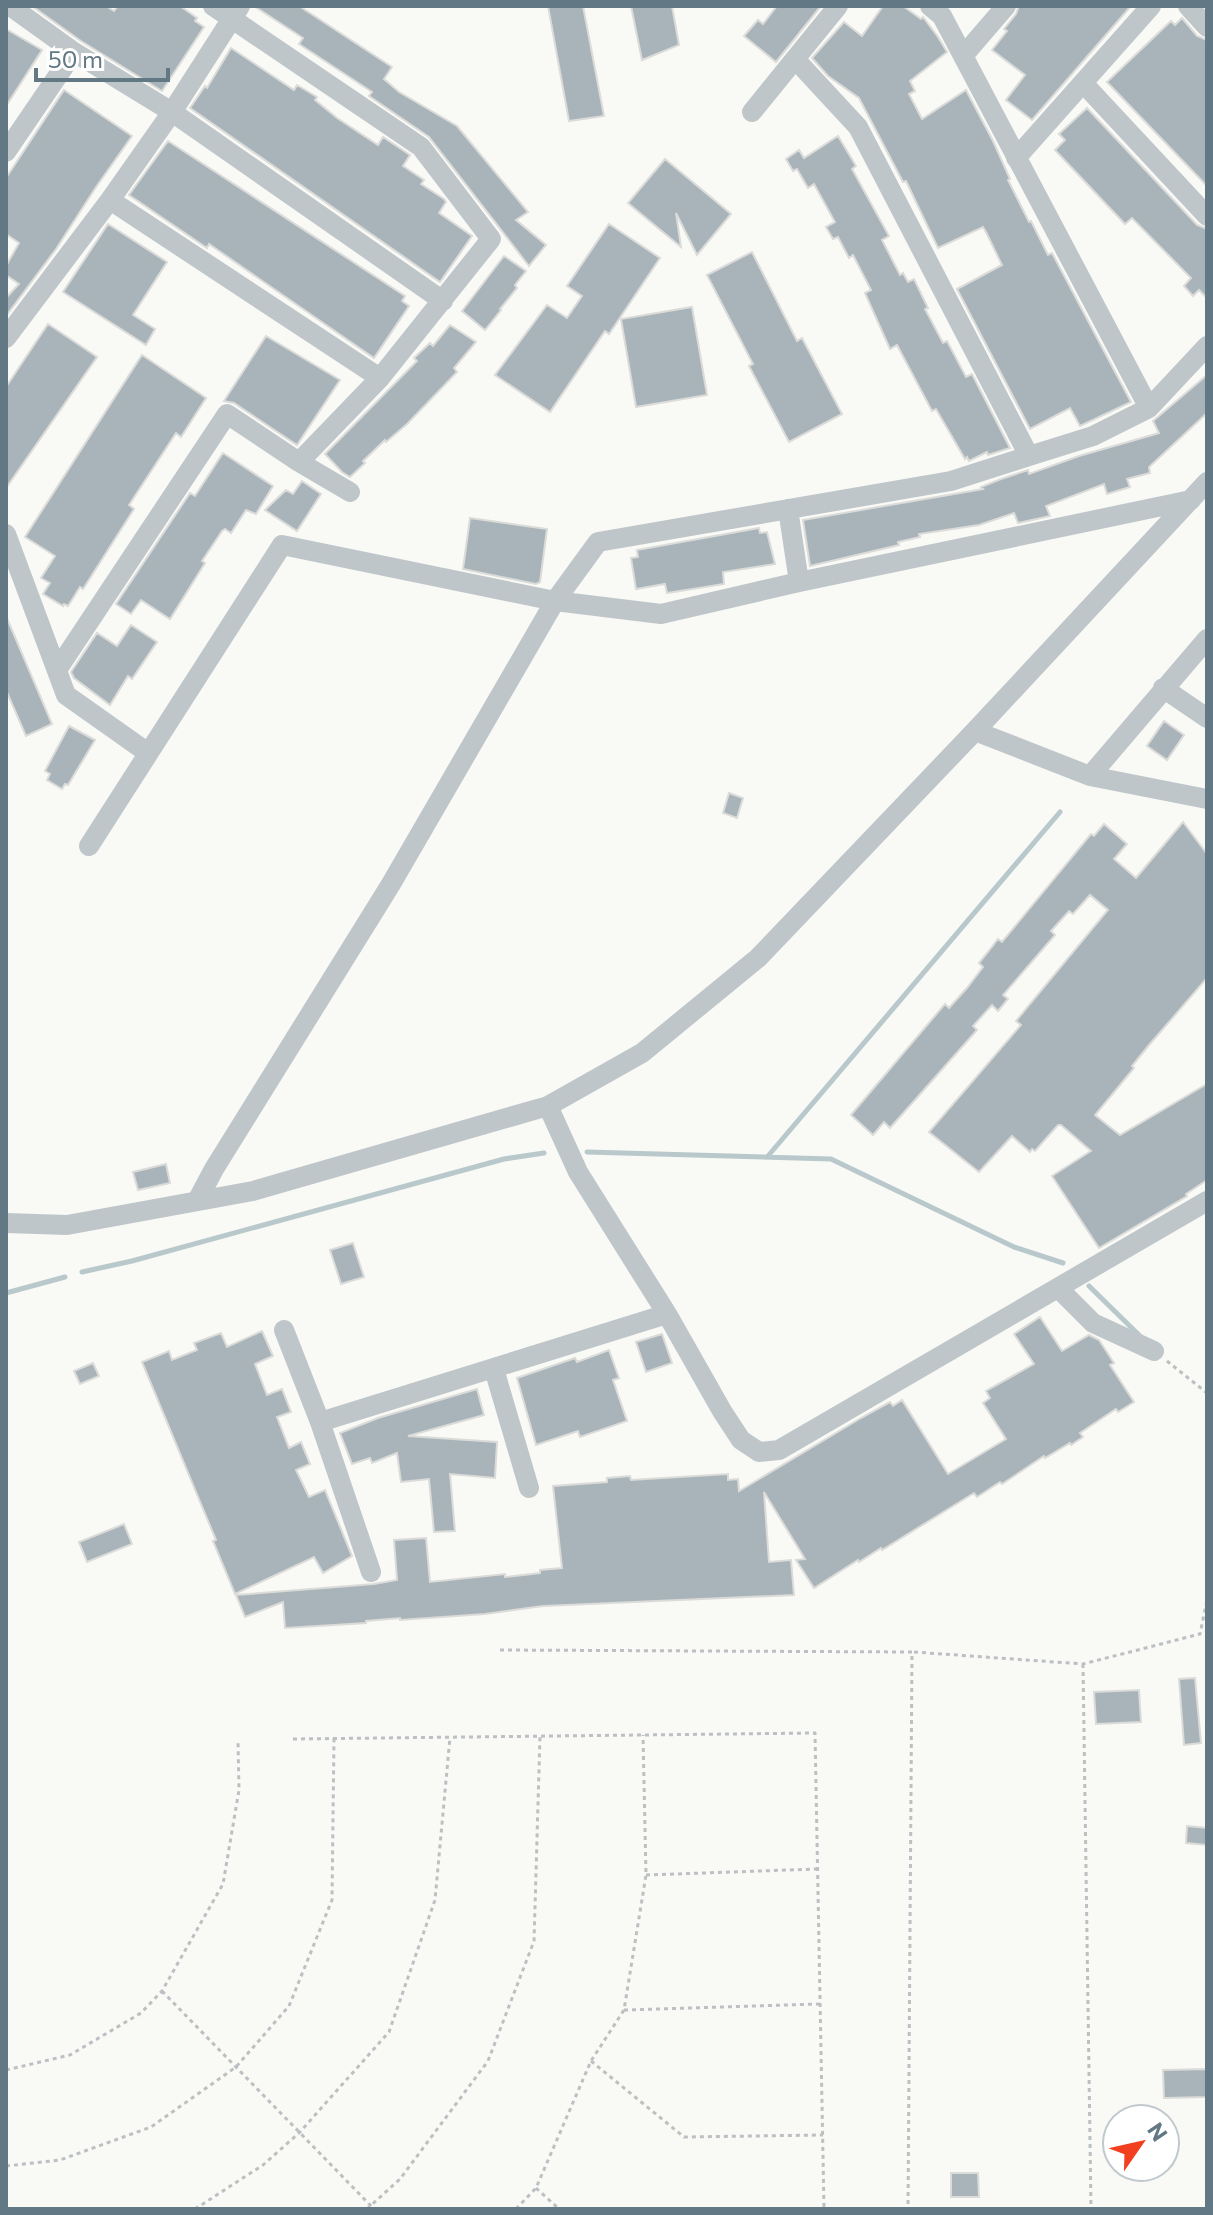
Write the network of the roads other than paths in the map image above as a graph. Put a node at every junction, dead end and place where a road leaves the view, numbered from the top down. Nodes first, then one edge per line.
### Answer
1 (10, 6) edge
2 (213, 6) edge
3 (838, 6) edge
4 (930, 6) edge
5 (1006, 6) edge
6 (1151, 6) edge
7 (1188, 6) edge
8 (236, 12) edge
9 (1207, 27) edge
10 (74, 52) junction
11 (963, 56) junction
12 (796, 60) junction
13 (1084, 84) junction
14 (172, 112) junction
15 (752, 112) dead end
16 (7, 149) edge
17 (1016, 158) junction
18 (110, 200) junction
19 (1207, 216) edge
20 (443, 301) junction
21 (6, 338) edge
22 (1207, 346) edge
23 (380, 378) junction
24 (1149, 408) junction
25 (1029, 456) junction
26 (299, 462) junction
27 (1207, 482) edge
28 (350, 492) dead end
29 (1191, 500) junction
30 (788, 509) junction
31 (6, 534) edge
32 (799, 582) junction
33 (555, 601) junction
34 (1207, 639) edge
35 (57, 670) junction
36 (1163, 688) junction
37 (1207, 718) edge
38 (975, 731) junction
39 (148, 753) junction
40 (1090, 776) junction
41 (1207, 799) edge
42 (89, 846) dead end
43 (548, 1106) junction
44 (197, 1201) junction
45 (1207, 1201) edge
46 (6, 1223) edge
47 (1058, 1288) junction
48 (667, 1314) junction
49 (284, 1330) dead end
50 (1154, 1351) road end
51 (494, 1369) junction
52 (320, 1422) junction
53 (529, 1488) dead end
54 (371, 1572) dead end

1 - 10 street
2 - 8 street
3 - 12 street
4 - 11 street
5 - 11 street
6 - 13 street
7 - 9 street
8 - 14 street
8 - 20 street
10 - 14 street
10 - 16 street
11 - 17 street
12 - 15 street
12 - 25 street
13 - 17 street
13 - 19 street
14 - 18 street
14 - 20 street
17 - 24 street
18 - 21 street
18 - 23 street
20 - 23 street
22 - 24 street
23 - 26 street
24 - 25 street
25 - 30 street
26 - 28 street
26 - 35 street
27 - 29 street
29 - 32 street
29 - 38 street
30 - 32 street
30 - 33 street
31 - 35 street
32 - 33 street
33 - 39 street
33 - 44 street
34 - 36 street
35 - 39 street
36 - 37 street
36 - 40 street
38 - 40 street
38 - 43 street
39 - 42 street
40 - 41 street
43 - 44 street
43 - 48 street
44 - 46 street
45 - 47 street
47 - 48 street
47 - 50 street
48 - 51 street
49 - 52 street
51 - 52 street
51 - 53 street
52 - 54 street

